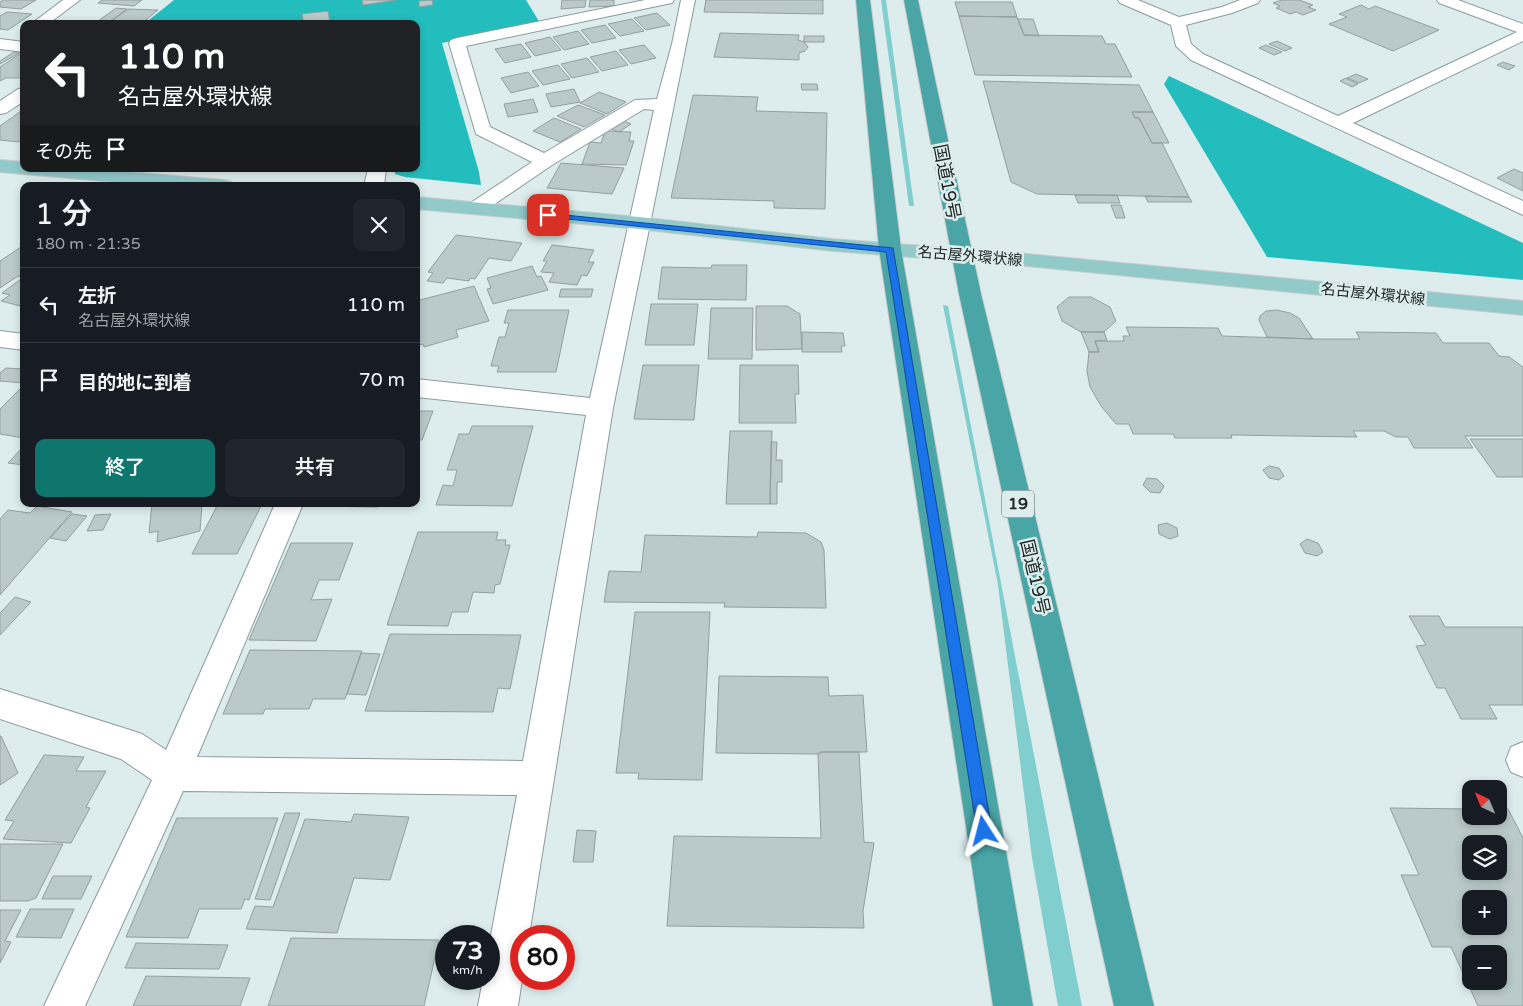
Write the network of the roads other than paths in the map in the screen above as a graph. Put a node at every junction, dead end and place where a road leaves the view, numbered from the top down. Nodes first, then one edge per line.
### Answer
1 (73, 0) edge
2 (667, 0) edge
3 (688, 0) edge
4 (863, 0) edge
5 (912, 0) edge
6 (1125, 0) edge
7 (1253, 0) edge
8 (1444, 0) edge
9 (44, 20) edge
10 (1178, 22) junction
11 (1523, 29) edge
12 (20, 35) edge
13 (1523, 35) edge
14 (3, 45) edge
15 (20, 46) edge
16 (20, 96) edge
17 (664, 105) junction
18 (0, 109) edge
19 (1338, 123) junction
20 (545, 161) junction
21 (0, 166) edge
22 (20, 168) edge
23 (64, 172) edge
24 (178, 182) edge
25 (420, 203) edge
26 (476, 208) junction
27 (1523, 209) edge
28 (639, 223) junction
29 (890, 250) junction
30 (962, 255) junction
31 (1523, 308) edge
32 (0, 339) edge
33 (20, 342) edge
34 (420, 388) edge
35 (600, 408) junction
36 (287, 507) edge
37 (0, 704) edge
38 (173, 774) junction
39 (537, 778) junction
40 (64, 1006) edge
41 (498, 1006) edge
42 (1013, 1006) edge
43 (1134, 1006) edge

1 - 9 street
2 - 20 street
3 - 17 street
4 - 29 highway
5 - 30 highway, 国道19号 / 19
6 - 10 street
7 - 10 street
8 - 11 street
10 - 19 street
12 - 14 street
13 - 19 street
14 - 15 street
16 - 18 street
17 - 20 street
17 - 28 street
19 - 27 street
20 - 26 street
21 - 22 main road
23 - 24 main road
25 - 26 main road, 名古屋外環状線
26 - 28 main road, 名古屋外環状線
28 - 29 main road, 名古屋外環状線
28 - 35 street
29 - 30 main road, 名古屋外環状線
29 - 42 highway
30 - 31 main road, 名古屋外環状線
30 - 43 highway, 国道19号 / 19
32 - 33 street
34 - 35 street
35 - 39 street
36 - 38 street
37 - 38 street
38 - 39 street
38 - 40 street
39 - 41 street

